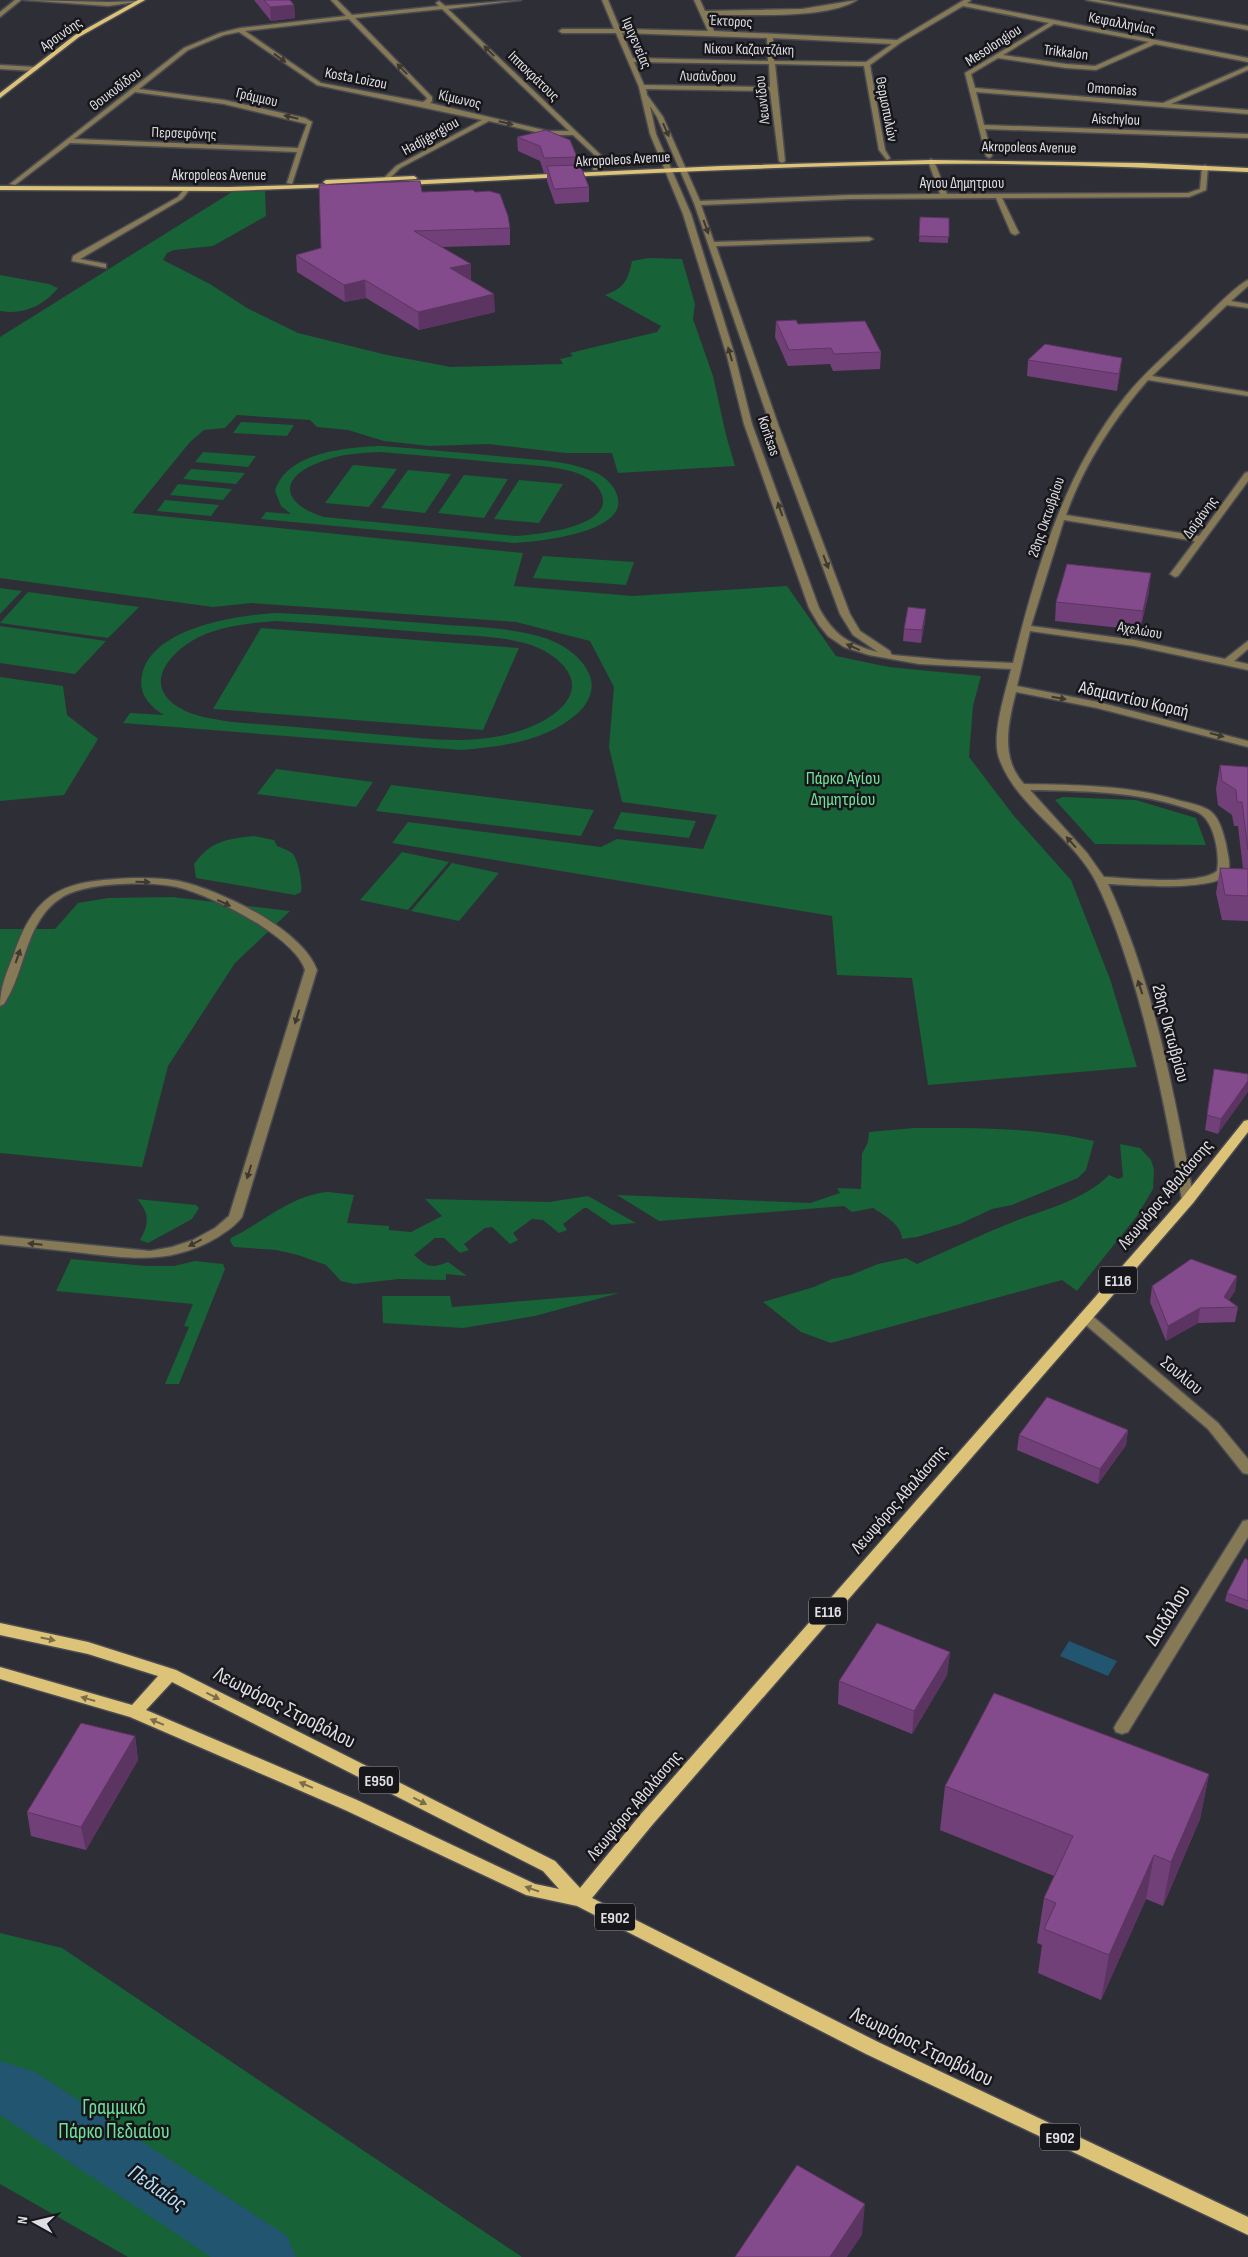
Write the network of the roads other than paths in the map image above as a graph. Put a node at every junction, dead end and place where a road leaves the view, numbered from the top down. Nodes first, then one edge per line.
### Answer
1 (18, 0) edge
2 (27, 0) edge
3 (334, 0) edge
4 (436, 0) edge
5 (518, 0) edge
6 (605, 0) edge
7 (697, 0) edge
8 (854, 0) edge
9 (1089, 0) edge
10 (141, 1) edge
11 (965, 2) edge
12 (1144, 3) dead end
13 (108, 4) junction
14 (444, 7) junction
15 (1134, 8) junction
16 (123, 10) junction
17 (704, 13) junction
18 (0, 15) edge
19 (351, 17) junction
20 (1052, 23) junction
21 (1248, 28) edge
22 (240, 30) junction
23 (619, 30) junction
24 (562, 31) dead end
25 (712, 33) junction
26 (770, 36) junction
27 (898, 42) junction
28 (1154, 42) junction
29 (999, 56) junction
30 (631, 60) junction
31 (1248, 60) edge
32 (771, 62) junction
33 (867, 64) junction
34 (0, 67) edge
35 (1248, 68) edge
36 (35, 69) junction
37 (642, 87) junction
38 (773, 89) junction
39 (135, 90) junction
40 (973, 90) junction
41 (646, 95) junction
42 (0, 96) edge
43 (424, 104) junction
44 (1164, 105) junction
45 (1248, 112) edge
46 (488, 119) junction
47 (983, 127) junction
48 (575, 133) junction
49 (1248, 136) edge
50 (67, 141) junction
51 (301, 150) junction
52 (989, 156) junction
53 (887, 158) junction
54 (930, 161) junction
55 (782, 162) junction
56 (1248, 166) edge
57 (1205, 167) junction
58 (684, 168) junction
59 (595, 169) junction
60 (668, 169) junction
61 (1248, 170) edge
62 (386, 179) junction
63 (290, 183) junction
64 (0, 184) edge
65 (13, 184) junction
66 (0, 188) edge
67 (187, 189) junction
68 (944, 196) junction
69 (998, 196) junction
70 (697, 203) junction
71 (1015, 233) dead end
72 (869, 239) dead end
73 (711, 244) junction
74 (104, 266) dead end
75 (1248, 282) edge
76 (1226, 303) junction
77 (1248, 306) edge
78 (1146, 377) junction
79 (1248, 394) edge
80 (1248, 475) edge
81 (1061, 517) junction
82 (1201, 539) junction
83 (1175, 574) dead end
84 (1026, 628) junction
85 (1248, 644) edge
86 (900, 659) junction
87 (1227, 662) junction
88 (1016, 666) junction
89 (1248, 668) edge
90 (1011, 688) junction
91 (1248, 744) edge
92 (1022, 787) junction
93 (1101, 880) junction
94 (0, 1002) edge
95 (1248, 1124) edge
96 (1188, 1200) junction
97 (0, 1240) edge
98 (1082, 1321) junction
99 (1248, 1469) edge
100 (1248, 1525) edge
101 (0, 1630) edge
102 (0, 1673) edge
103 (170, 1674) junction
104 (135, 1712) junction
105 (1122, 1728) dead end
106 (580, 1900) junction
107 (1248, 2226) edge

1 - 18 street
2 - 13 street
3 - 19 street, Κίμωνος
4 - 14 street, Ιπποκράτους
5 - 14 street, Θουκυδίδου
6 - 23 street, Ιφιγενείας
7 - 17 street
8 - 17 street
9 - 15 street
10 - 13 street
10 - 16 main road, Αρσινόης
11 - 20 street, Κεφαλληνίας
11 - 27 street, Θερμοπυλών
12 - 15 street
13 - 16 street
14 - 19 street, Θουκυδίδου
48 -> 14 street, Ιπποκράτους
15 - 21 street
16 - 36 main road, Αρσινόης
17 - 25 street
19 - 22 street, Θουκυδίδου
43 -> 19 street, Κίμωνος
20 - 28 street, Κεφαλληνίας
20 - 29 street, Mesolongiou
22 - 39 street, Θουκυδίδου
22 -> 43 street, Kosta Loizou
23 - 24 street, Έκτορος
23 - 25 street, Έκτορος
23 - 30 street, Ιφιγενείας
25 - 26 street, Έκτορος
26 - 27 street, Έκτορος
26 - 32 street, Λεωνίδου
27 - 33 street, Θερμοπυλών
28 - 29 street, Trikkalon
28 - 31 street, Κεφαλληνίας
29 - 40 street, Mesolongiou
30 - 32 street, Νίκου Καζαντζάκη
30 - 37 street, Ιφιγενείας
32 - 33 street, Νίκου Καζαντζάκη
32 - 38 street, Λεωνίδου
33 - 53 street, Θερμοπυλών
34 - 36 street
35 - 44 street
36 - 42 main road, Αρσινόης
37 - 38 street, Λυσάνδρου
37 - 41 street, Ιφιγενείας
38 - 55 street, Λεωνίδου
39 - 50 street, Θουκυδίδου
51 -> 39 street, Γράμμου
40 - 44 street, Omonoias
40 - 47 street, Mesolongiou
41 -> 58 street, Ιφιγενείας
41 - 60 street, Ιφιγενείας
43 - 46 street, Κίμωνος
44 - 45 street, Omonoias
46 -> 48 street, Κίμωνος
46 - 62 street, Hadjigergiou
47 - 49 street, Aischylou
47 - 52 street, Mesolongiou
48 - 59 street, Ιπποκράτους
50 - 51 street, Περσεφόνης
50 - 65 street, Θουκυδίδου
51 - 63 street, Γράμμου
52 - 53 main road, Akropoleos Avenue
52 - 56 main road, Akropoleos Avenue
53 - 55 main road, Akropoleos Avenue
54 - 57 main road, Akropoleos Avenue
54 - 58 main road, Akropoleos Avenue
54 - 68 street
55 - 58 main road, Akropoleos Avenue
57 - 61 main road, Akropoleos Avenue
57 - 69 street, Αγιου Δημητριου
58 - 60 main road, Akropoleos Avenue
58 - 70 street, Koritsas
59 - 60 main road, Akropoleos Avenue
59 - 62 main road, Akropoleos Avenue
60 - 67 main road, Akropoleos Avenue
86 -> 60 street, Koritsas
62 - 63 main road, Akropoleos Avenue
63 - 65 main road, Akropoleos Avenue
64 - 65 main road, Akropoleos Avenue
66 - 67 main road, Akropoleos Avenue
67 - 74 street
68 - 69 street, Αγιου Δημητριου
68 - 70 street, Αγιου Δημητριου
69 - 71 street
70 -> 73 street, Koritsas
72 - 73 street
73 -> 86 street, Koritsas
75 - 76 street, 28ης Οκτωβρίου
76 - 77 street
76 - 78 street, 28ης Οκτωβρίου
78 - 79 street
78 - 81 street, 28ης Οκτωβρίου
80 - 82 street, Δοϊράνης
81 - 82 street
81 - 84 street, 28ης Οκτωβρίου
82 - 83 street, Δοϊράνης
84 - 87 street, Αχελώου
84 - 88 street, 28ης Οκτωβρίου
85 - 87 street
86 - 88 street, Koritsas
87 - 89 street, Αχελώου
88 - 90 street, 28ης Οκτωβρίου
90 -> 91 street, Αδαμαντίου Κοραή
90 - 92 street, 28ης Οκτωβρίου
93 -> 92 street, 28ης Οκτωβρίου
92 - 93 street
96 -> 93 street, 28ης Οκτωβρίου
94 -> 97 street
95 - 96 main road, Λεωφόρος Αθαλάσσης / E116
96 - 98 main road, Λεωφόρος Αθαλάσσης / E116
98 - 99 street, Σουλίου
98 - 106 main road, Λεωφόρος Αθαλάσσης / E116
100 - 105 street, Δαιδάλου
101 -> 103 main road, Λεωφόρος Στροβόλου / E950
104 -> 102 main road, Λεωφόρος Στροβόλου / E950
103 - 104 main road
103 -> 106 main road, Λεωφόρος Στροβόλου / E950
106 -> 104 main road, Λεωφόρος Στροβόλου / E950
106 - 107 main road, Λεωφόρος Στροβόλου / E902

